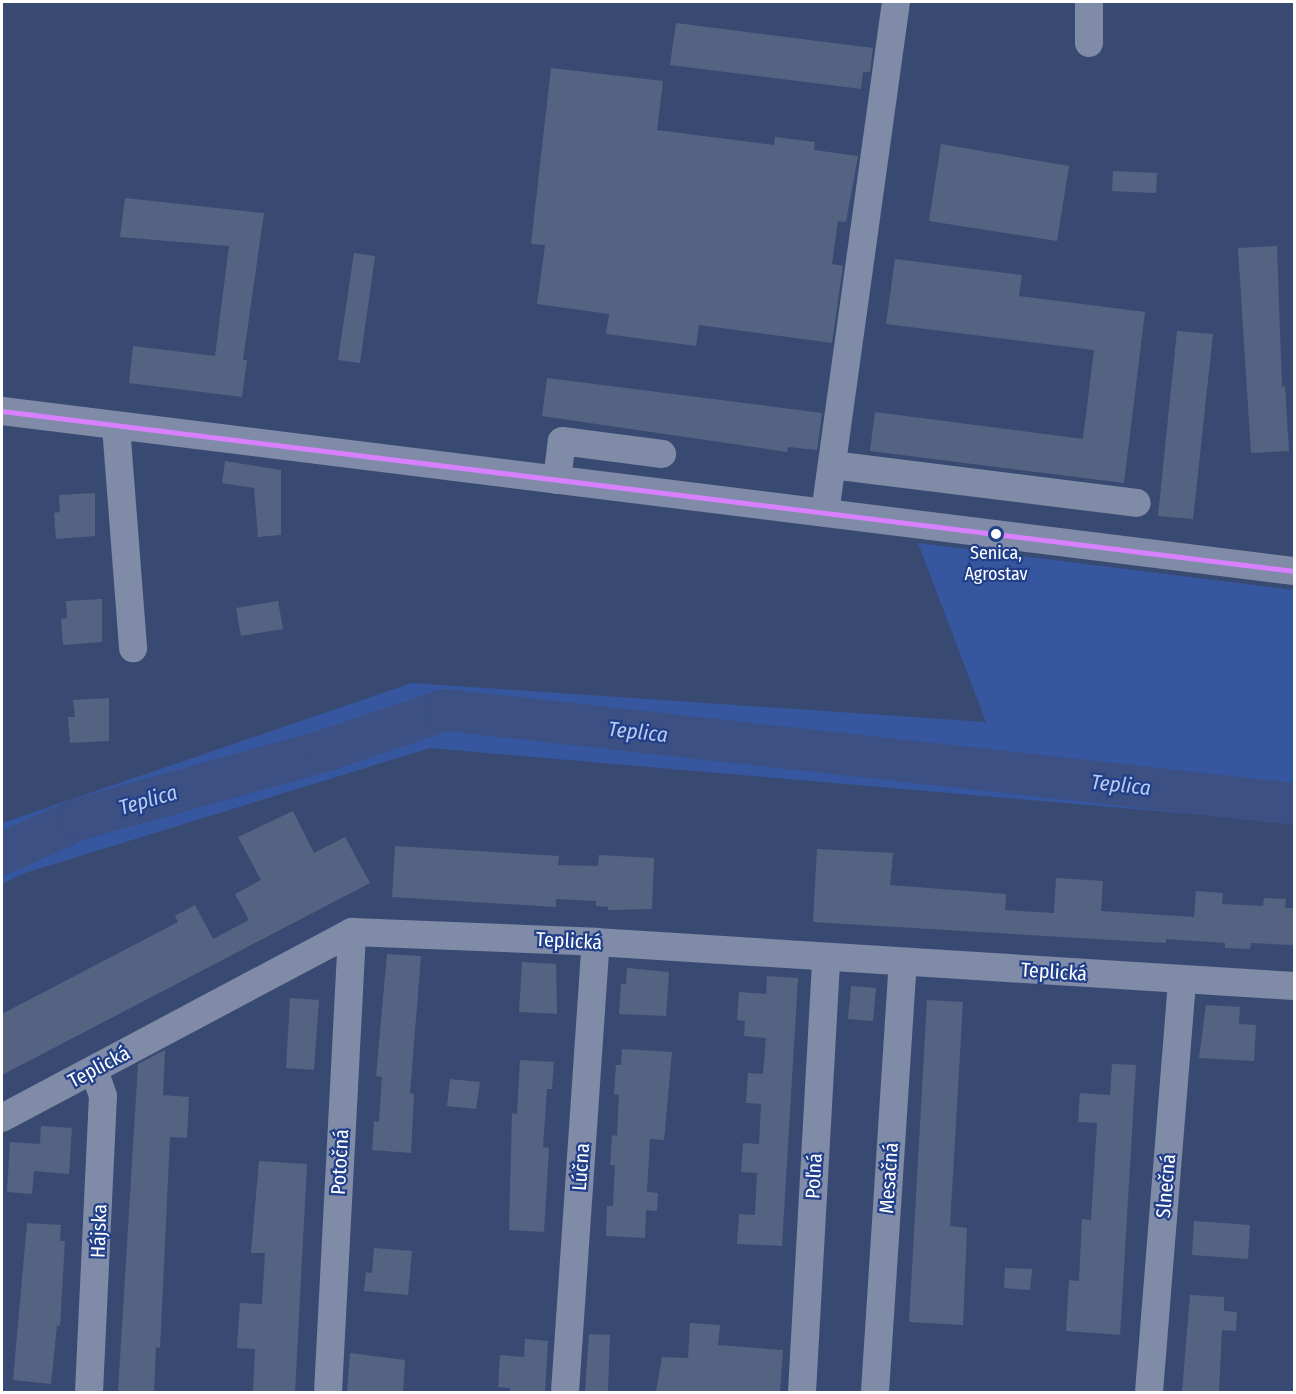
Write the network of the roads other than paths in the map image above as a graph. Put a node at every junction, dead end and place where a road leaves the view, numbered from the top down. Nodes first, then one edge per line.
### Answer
1 (896, 2) edge
2 (1089, 2) edge
3 (1089, 44) dead end
4 (2, 411) edge
5 (116, 426) junction
6 (662, 454) dead end
7 (832, 465) junction
8 (557, 480) junction
9 (1137, 503) dead end
10 (825, 513) junction
11 (1294, 571) edge
12 (133, 648) dead end
13 (352, 932) junction
14 (596, 942) junction
15 (826, 959) junction
16 (903, 963) junction
17 (1182, 980) junction
18 (1294, 986) edge
19 (94, 1070) junction
20 (2, 1118) edge
21 (89, 1392) edge
22 (328, 1392) edge
23 (565, 1392) edge
24 (802, 1392) edge
25 (875, 1392) edge
26 (1149, 1392) edge

1 - 7 street
2 - 3 street
4 - 5 street
5 - 8 street
5 - 12 street
6 - 8 street
7 - 9 street
7 - 10 street
8 - 10 street
10 - 11 street
13 - 14 street, Teplická
13 - 19 street, Teplická
13 - 22 street, Potočná
14 - 15 street, Teplická
14 - 23 street, Lúčna
15 - 16 street, Teplická
15 - 24 street, Poľná
16 - 17 street, Teplická
16 - 25 street, Mesačná
17 - 18 street, Teplická
17 - 26 street, Slnečná
19 - 20 street, Teplická
19 - 21 street, Hájska

